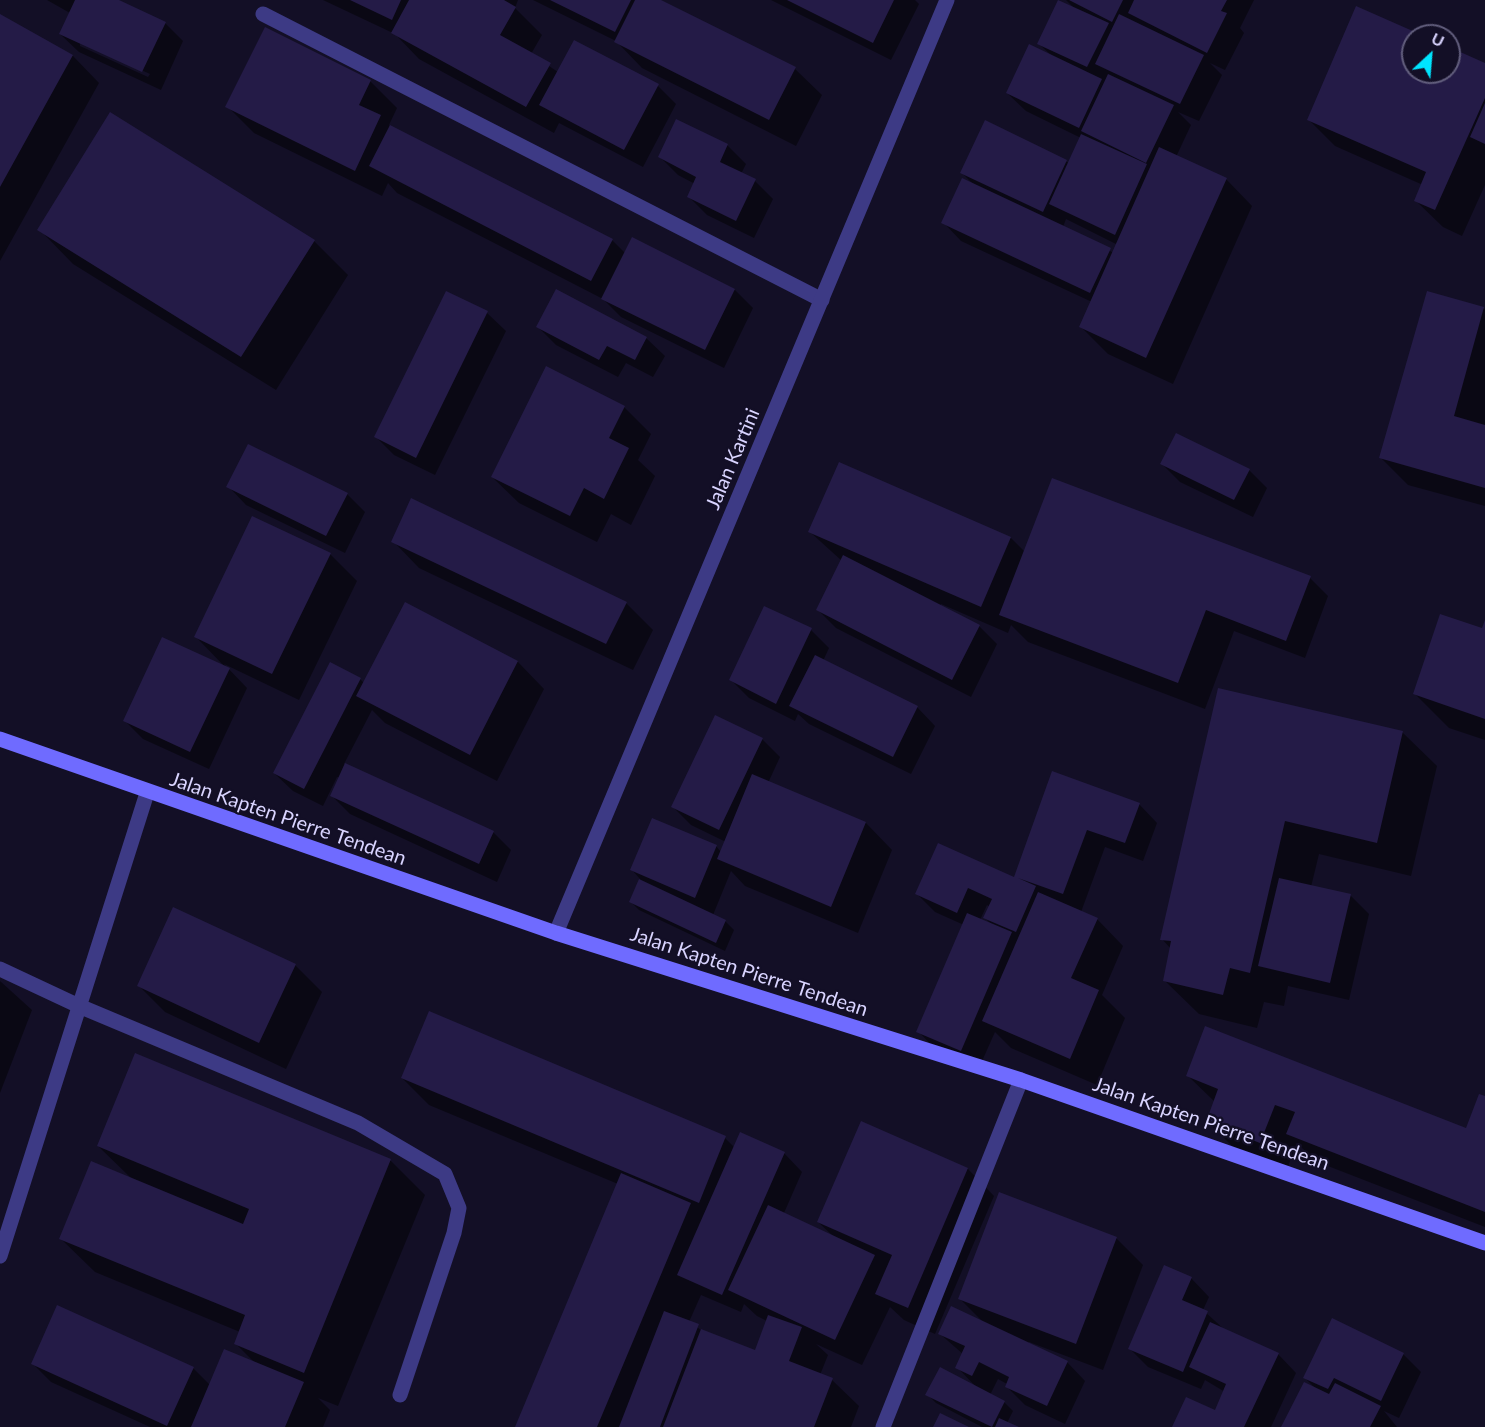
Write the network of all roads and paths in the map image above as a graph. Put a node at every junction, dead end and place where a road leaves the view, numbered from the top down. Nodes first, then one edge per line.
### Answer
1 (947, 0) edge
2 (263, 14) dead end
3 (822, 300) junction
4 (0, 739) edge
5 (147, 793) junction
6 (556, 933) junction
7 (0, 969) edge
8 (79, 1006) junction
9 (1021, 1080) junction
10 (1485, 1243) edge
11 (0, 1256) edge
12 (400, 1395) dead end
13 (883, 1427) edge

1 - 3 street, Jalan Kartini
2 - 3 street
3 - 6 street, Jalan Kartini
4 - 5 main road, Jalan Kapten Pierre Tendean
5 - 6 main road, Jalan Kapten Pierre Tendean
5 - 8 street
6 - 9 main road, Jalan Kapten Pierre Tendean
7 - 8 street
8 - 11 street
8 - 12 street
9 - 10 main road, Jalan Kapten Pierre Tendean
9 - 13 street

